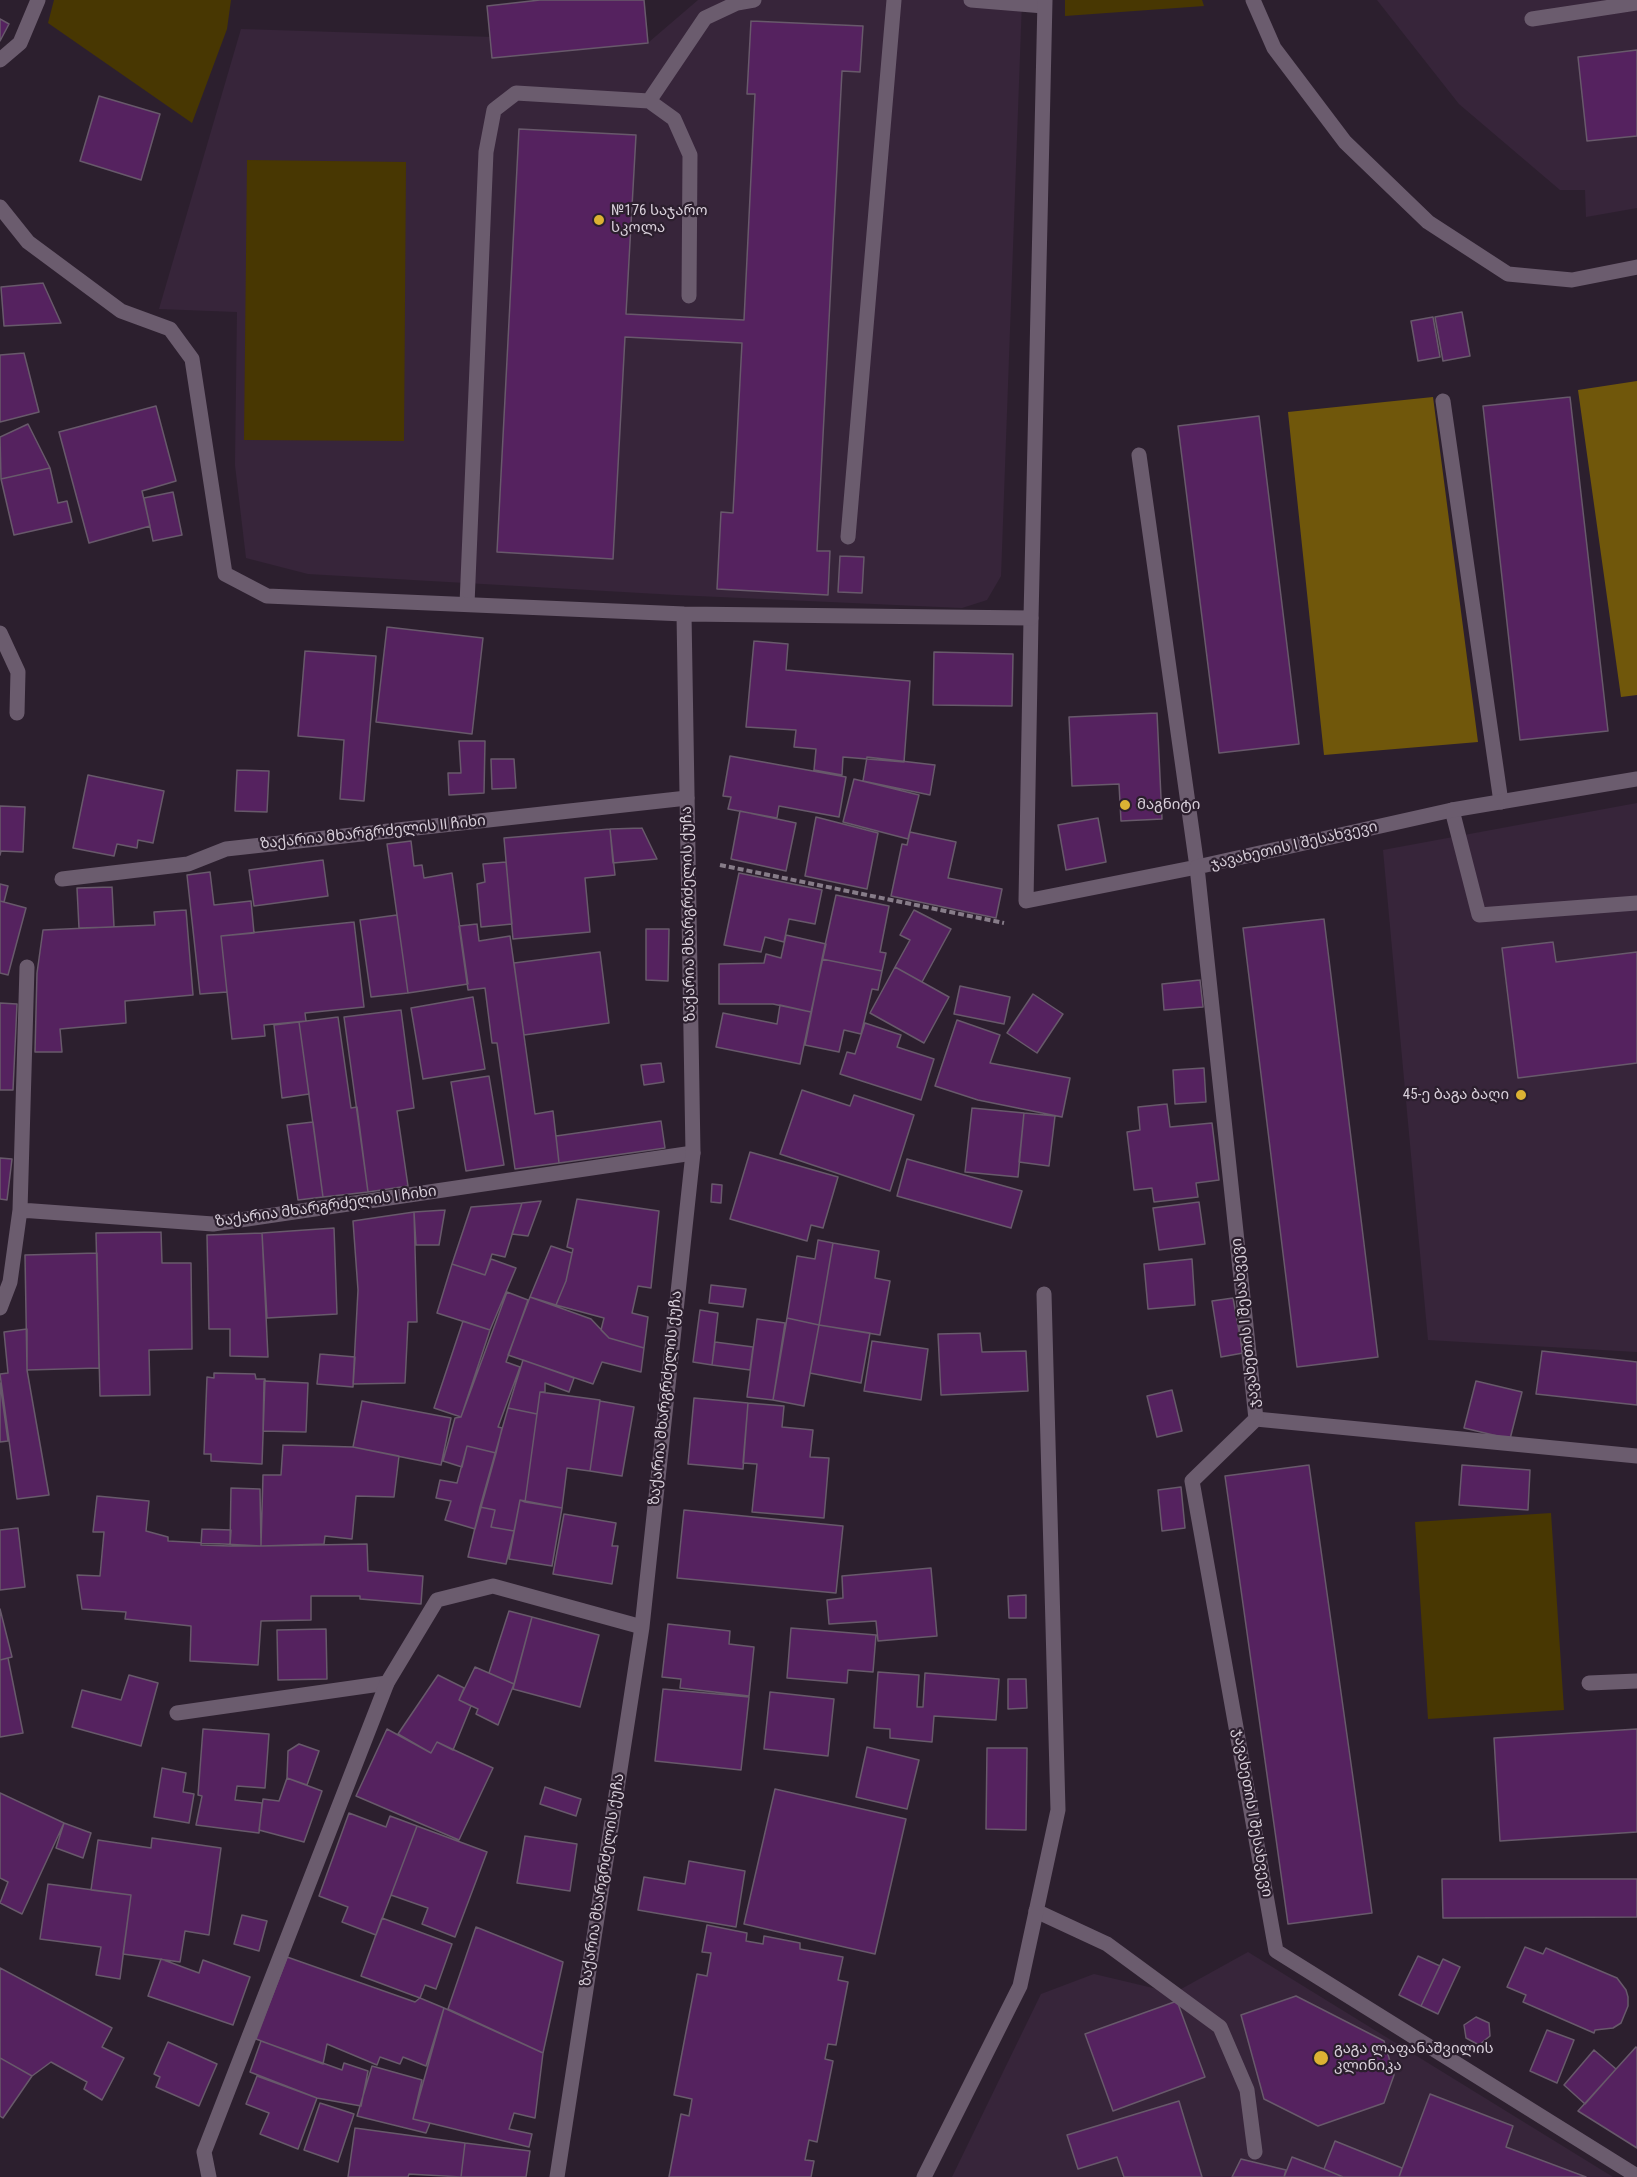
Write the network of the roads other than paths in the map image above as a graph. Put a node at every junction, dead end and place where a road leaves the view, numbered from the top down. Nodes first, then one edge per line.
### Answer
1 (38, 0) edge
2 (754, 0) edge
3 (894, 0) edge
4 (971, 0) edge
5 (1253, 0) edge
6 (1044, 3) edge
7 (1637, 3) edge
8 (1532, 19) dead end
9 (0, 60) edge
10 (649, 101) junction
11 (0, 207) edge
12 (1637, 267) edge
13 (690, 296) dead end
14 (1443, 401) dead end
15 (1139, 455) dead end
16 (848, 537) dead end
17 (467, 604) junction
18 (684, 614) junction
19 (1031, 618) junction
20 (0, 633) edge
21 (17, 713) dead end
22 (1637, 779) edge
23 (687, 798) junction
24 (1501, 802) junction
25 (1452, 810) junction
26 (1197, 867) junction
27 (62, 879) dead end
28 (1637, 903) edge
29 (27, 968) dead end
30 (693, 1153) junction
31 (20, 1210) junction
32 (1044, 1294) dead end
33 (0, 1308) edge
34 (1256, 1419) junction
35 (1637, 1456) edge
36 (642, 1627) junction
37 (1637, 1681) edge
38 (387, 1683) junction
39 (1589, 1683) dead end
40 (177, 1713) dead end
41 (1036, 1911) junction
42 (1256, 2152) dead end
43 (1637, 2176) edge
44 (209, 2177) edge
45 (557, 2177) edge
46 (924, 2177) edge

1 - 9 street
2 - 10 street
3 - 16 street
4 - 6 street
5 - 12 street
6 - 19 street
7 - 8 street
10 - 13 street
10 - 17 street
11 - 17 street
14 - 24 street
15 - 26 street
17 - 18 street
18 - 19 street
18 - 23 street, ზაქარია მხარგრძელის ქუჩა
19 - 26 street
20 - 21 street
22 - 24 street, ჯავახეთის I შესახვევი
23 - 27 street, ზაქარია მხარგრძელის II ჩიხი
23 - 30 street, ზაქარია მხარგრძელის ქუჩა
24 - 25 street, ჯავახეთის I შესახვევი
25 - 26 street, ჯავახეთის I შესახვევი
25 - 28 street
26 - 34 street, ჯავახეთის I შესახვევი
29 - 31 street
30 - 31 street, ზაქარია მხარგრძელის I ჩიხი
30 - 36 street, ზაქარია მხარგრძელის ქუჩა
31 - 33 street
32 - 41 street
34 - 35 street
34 - 43 street, ჯავახეთის I შესახვევი
36 - 38 street
36 - 45 street, ზაქარია მხარგრძელის ქუჩა
37 - 39 street
38 - 40 street
38 - 44 street
41 - 42 street
41 - 46 street

